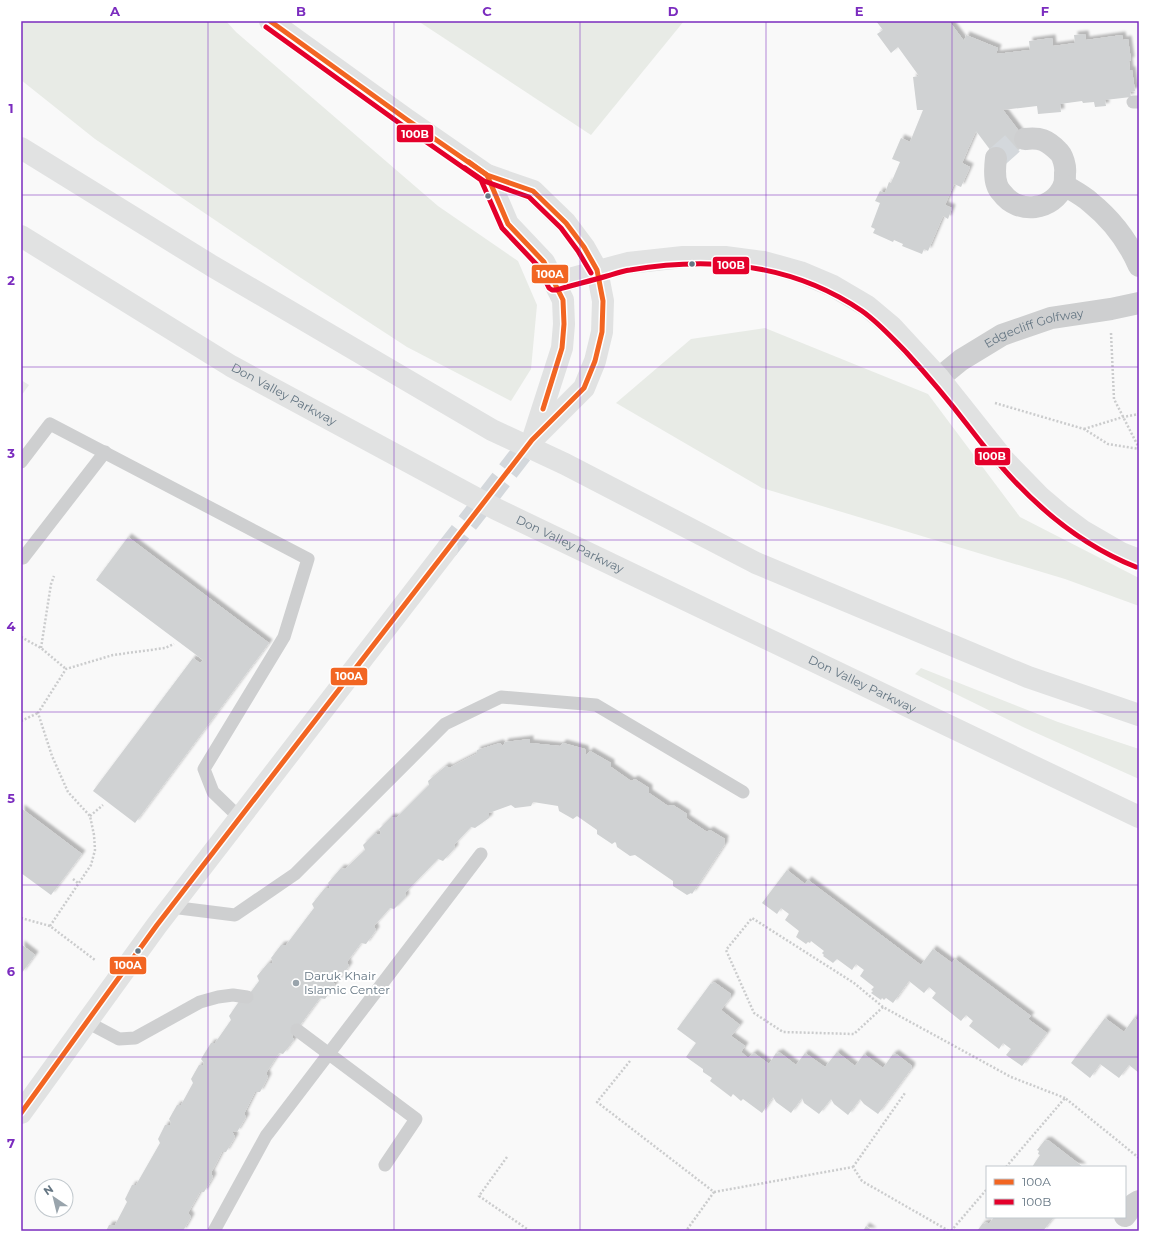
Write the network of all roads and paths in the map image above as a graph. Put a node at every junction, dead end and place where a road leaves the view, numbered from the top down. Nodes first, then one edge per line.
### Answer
1 (270, 21) edge
2 (1025, 139) tunnel mouth
3 (21, 148) edge
4 (996, 158) dead end
5 (487, 175) junction
6 (1064, 185) junction
7 (21, 236) edge
8 (1139, 266) edge
9 (597, 270) junction
10 (554, 283) junction
11 (1139, 303) edge
12 (1110, 309) junction
13 (939, 378) junction
14 (995, 403) dead end
15 (1139, 414) edge
16 (1123, 417) junction
17 (1084, 429) junction
18 (1139, 448) edge
19 (105, 452) junction
20 (21, 462) edge
21 (447, 549) tunnel mouth
22 (23, 558) dead end
23 (1139, 560) edge
24 (54, 576) dead end
25 (21, 636) edge
26 (174, 644) dead end
27 (41, 648) junction
28 (66, 669) junction
29 (38, 713) junction
30 (1139, 715) edge
31 (21, 721) edge
32 (743, 792) dead end
33 (103, 805) dead end
34 (90, 816) junction
35 (1139, 817) edge
36 (240, 818) junction
37 (480, 854) dead end
38 (73, 879) dead end
39 (78, 883) junction
40 (171, 907) junction
41 (21, 918) edge
42 (50, 926) junction
43 (95, 960) dead end
44 (247, 997) dead end
45 (884, 1007) junction
46 (87, 1022) junction
47 (297, 1030) dead end
48 (329, 1053) junction
49 (630, 1061) dead end
50 (905, 1093) dead end
51 (1065, 1098) junction
52 (21, 1113) edge
53 (506, 1157) dead end
54 (1139, 1158) edge
55 (385, 1165) dead end
56 (1007, 1166) edge
57 (853, 1167) junction
58 (986, 1190) edge
59 (714, 1192) junction
60 (1139, 1201) edge
61 (1126, 1216) edge
62 (1124, 1218) edge
63 (214, 1231) edge
64 (530, 1231) edge
65 (686, 1231) edge
66 (950, 1231) edge
67 (1114, 1231) edge

1 - 5 main road
2 - 6 street
3 - 30 main road
4 - 6 street
5 - 9 main road
5 - 10 main road
6 - 8 street
7 - 35 main road, Don Valley Parkway
9 - 10 main road
9 - 10 main road
9 - 13 main road
11 - 12 street, Edgecliff Golfway
12 - 13 street, Edgecliff Golfway
12 - 16 path
13 - 23 main road
14 - 17 path
15 - 16 path
16 - 17 path
16 - 18 path
17 - 18 path
19 - 20 lane
19 - 22 lane
19 - 36 lane
21 - 36 main road
24 - 27 path
25 - 27 path
26 - 28 path
27 - 28 path
28 - 29 path
29 - 31 path
29 - 34 path
32 - 40 lane
33 - 34 path
34 - 39 path
36 - 40 main road
37 - 48 lane
38 - 39 path
39 - 42 path
40 - 46 main road
41 - 42 path
42 - 43 path
44 - 46 lane
45 - 45 path
45 - 51 path
46 - 52 main road
47 - 48 lane
48 - 55 lane
48 - 63 lane
49 - 59 path
50 - 57 path
51 - 54 path
51 - 56 path
53 - 64 path
57 - 59 path
57 - 66 path
58 - 66 path
59 - 65 path
60 - 61 street
62 - 67 street

